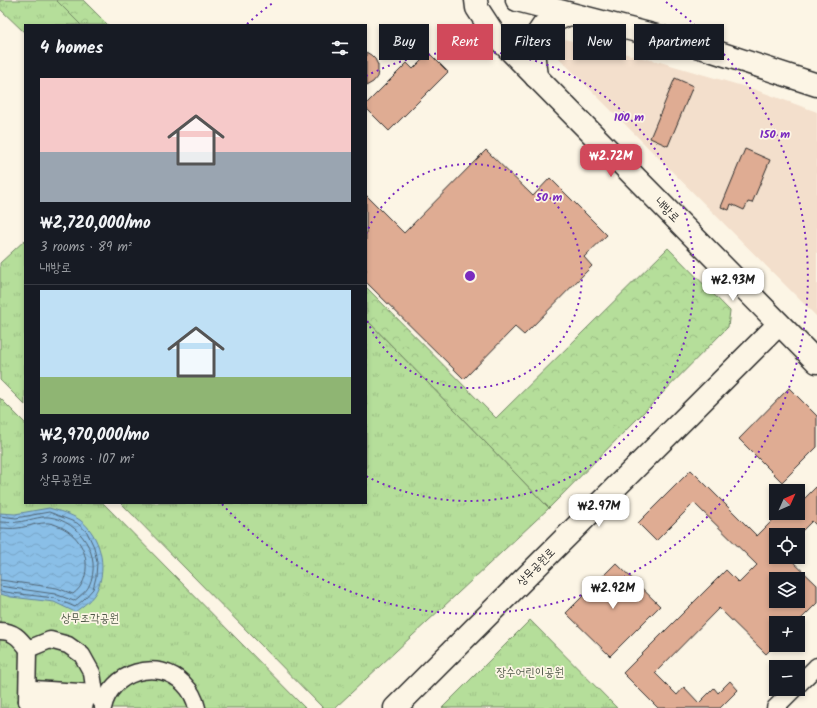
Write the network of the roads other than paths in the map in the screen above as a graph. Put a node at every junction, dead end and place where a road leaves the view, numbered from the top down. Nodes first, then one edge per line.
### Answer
1 (476, 0) edge
2 (517, 0) edge
3 (569, 14) junction
4 (536, 77) junction
5 (817, 85) edge
6 (778, 324) junction
7 (817, 362) edge
8 (0, 631) edge
9 (31, 647) junction
10 (817, 666) edge
11 (805, 678) edge
12 (787, 696) edge
13 (31, 698) edge
14 (100, 702) edge
15 (197, 708) edge
16 (395, 708) edge
17 (775, 708) edge

1 - 4 street, 내방로
2 - 3 street
3 - 4 street
3 - 5 street
4 - 6 street, 내방로
6 - 7 street, 내방로
6 - 16 street, 상무공원로
8 - 9 street
9 - 13 street
9 - 14 street
10 - 11 street
12 - 17 street
13 - 14 street
14 - 15 street

